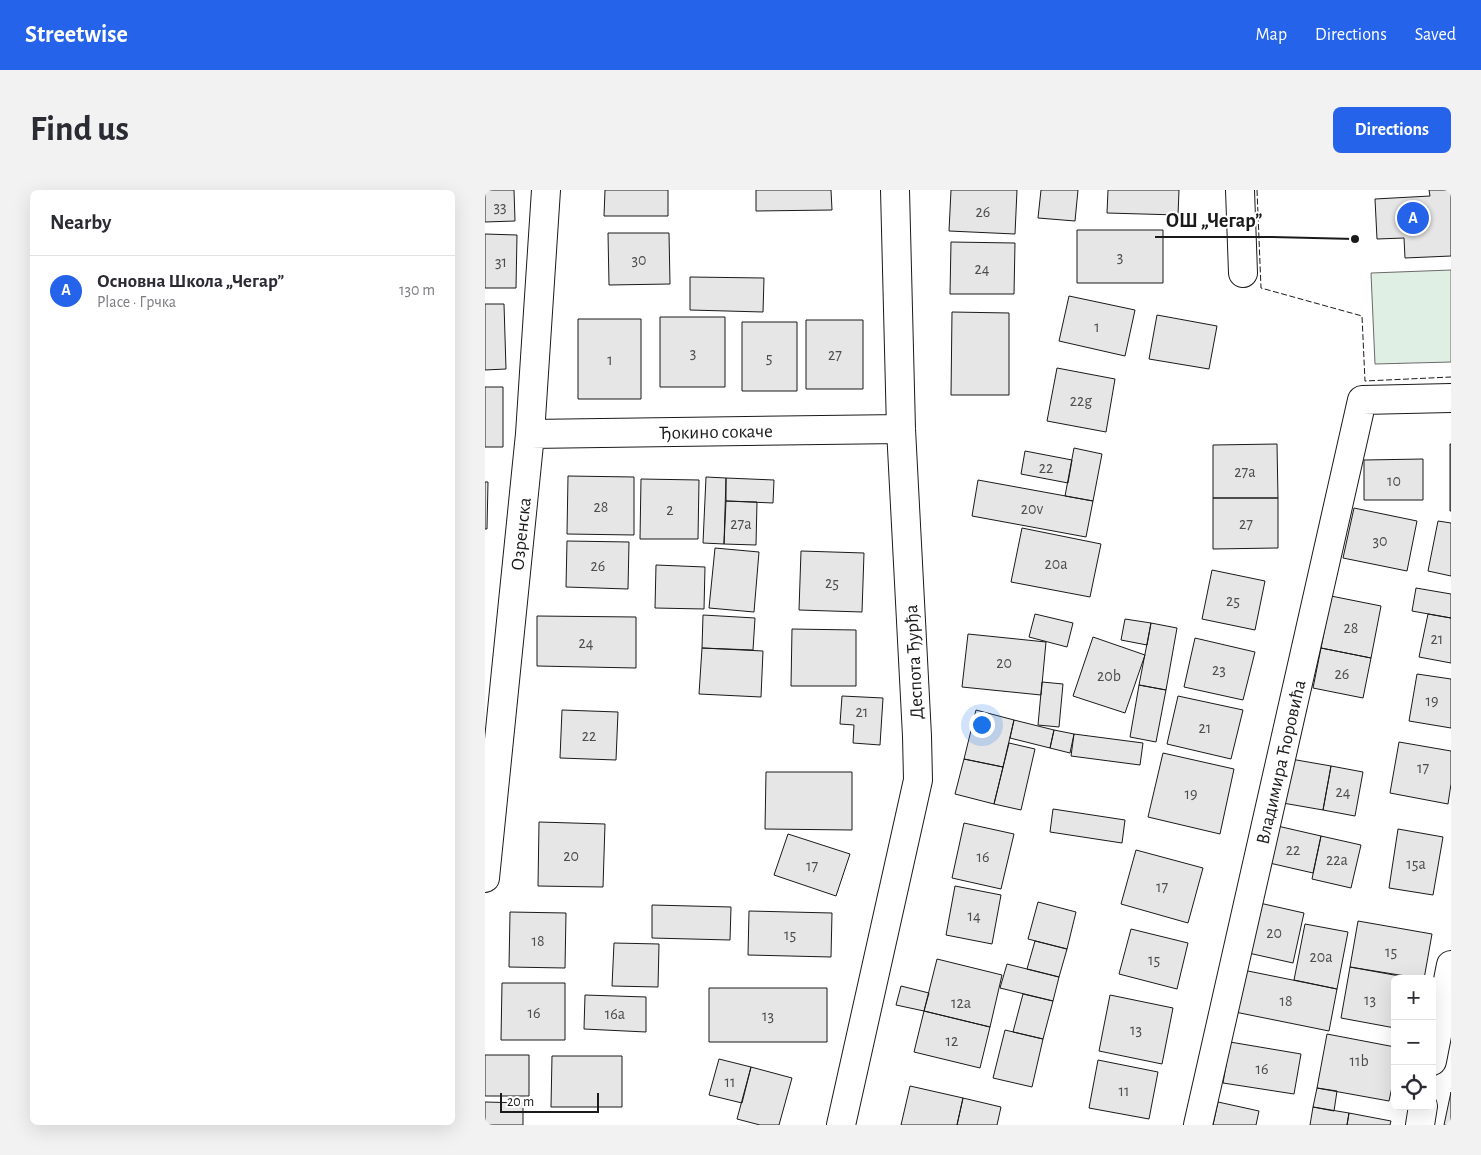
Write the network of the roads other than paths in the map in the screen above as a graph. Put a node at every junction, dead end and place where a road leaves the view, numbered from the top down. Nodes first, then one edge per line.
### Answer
1 (546, 190) edge
2 (895, 190) edge
3 (1240, 190) edge
4 (1243, 273) dead end
5 (1451, 398) edge
6 (901, 429) junction
7 (530, 434) junction
8 (485, 878) edge
9 (1451, 965) edge
10 (1436, 1041) edge
11 (1422, 1110) edge
12 (841, 1125) edge
13 (1198, 1125) edge
14 (1420, 1125) edge

1 - 7 street, Озренска
2 - 6 street, Деспота Ђурђа
3 - 4 street
5 - 13 street, Владимира Ћоровића
6 - 7 street, Ђокино сокаче
6 - 12 street, Деспота Ђурђа
7 - 8 street, Озренска
9 - 10 street
11 - 14 street

